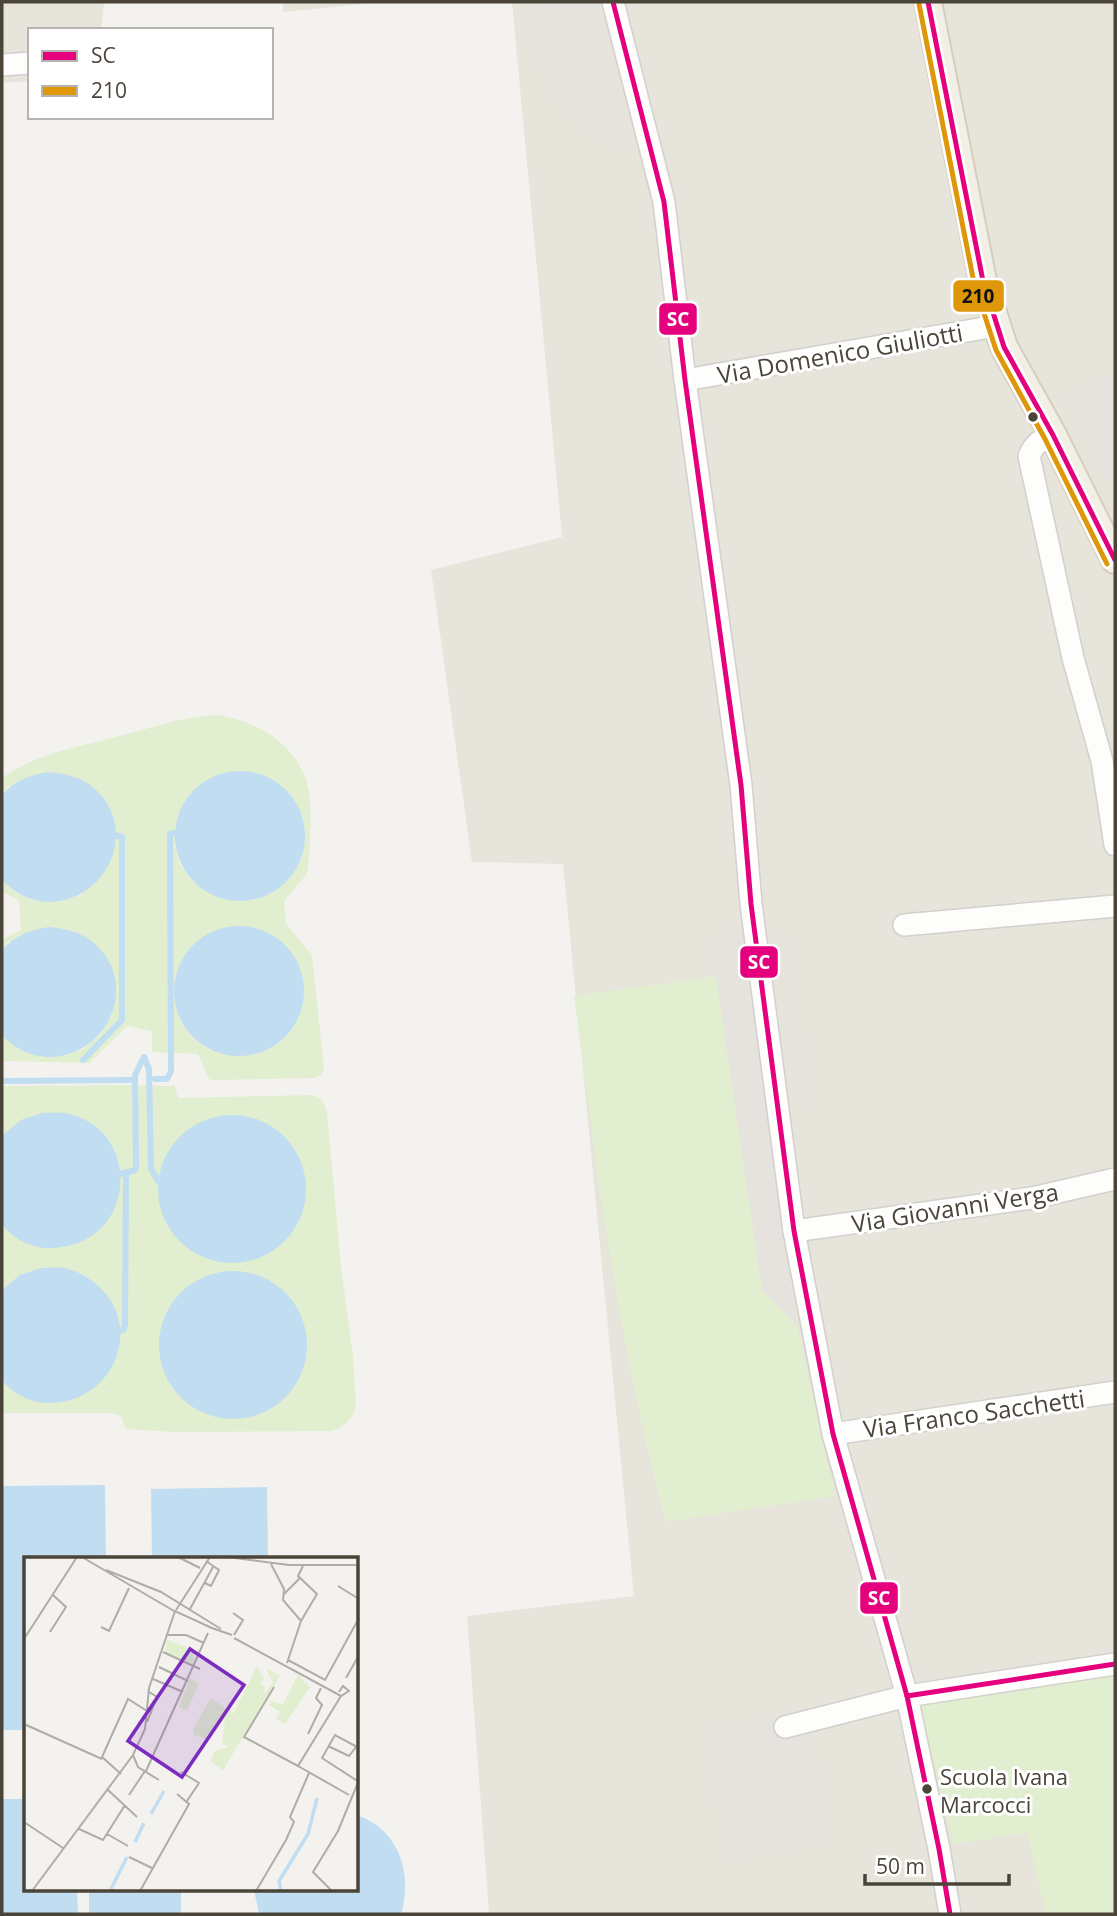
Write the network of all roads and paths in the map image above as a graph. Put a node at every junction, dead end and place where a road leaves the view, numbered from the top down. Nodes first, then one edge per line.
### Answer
1 (612, 2) edge
2 (928, 2) edge
3 (28, 63) edge
4 (2, 65) edge
5 (996, 326) junction
6 (685, 380) junction
7 (1053, 435) junction
8 (1115, 560) edge
9 (1115, 845) edge
10 (1115, 906) edge
11 (904, 925) dead end
12 (1115, 1179) edge
13 (794, 1231) junction
14 (1115, 1392) edge
15 (833, 1434) junction
16 (1115, 1664) edge
17 (907, 1696) junction
18 (785, 1727) dead end
19 (950, 1914) edge

1 - 6 street
2 - 5 main road
3 - 4 street
5 - 6 street, Via Domenico Giuliotti
5 - 7 main road
6 - 13 street
7 - 8 main road
7 - 9 street
10 - 11 street
12 - 13 street, Via Giovanni Verga
13 - 15 street
14 - 15 street, Via Franco Sacchetti
15 - 17 street
16 - 17 street
17 - 18 street
17 - 19 street

